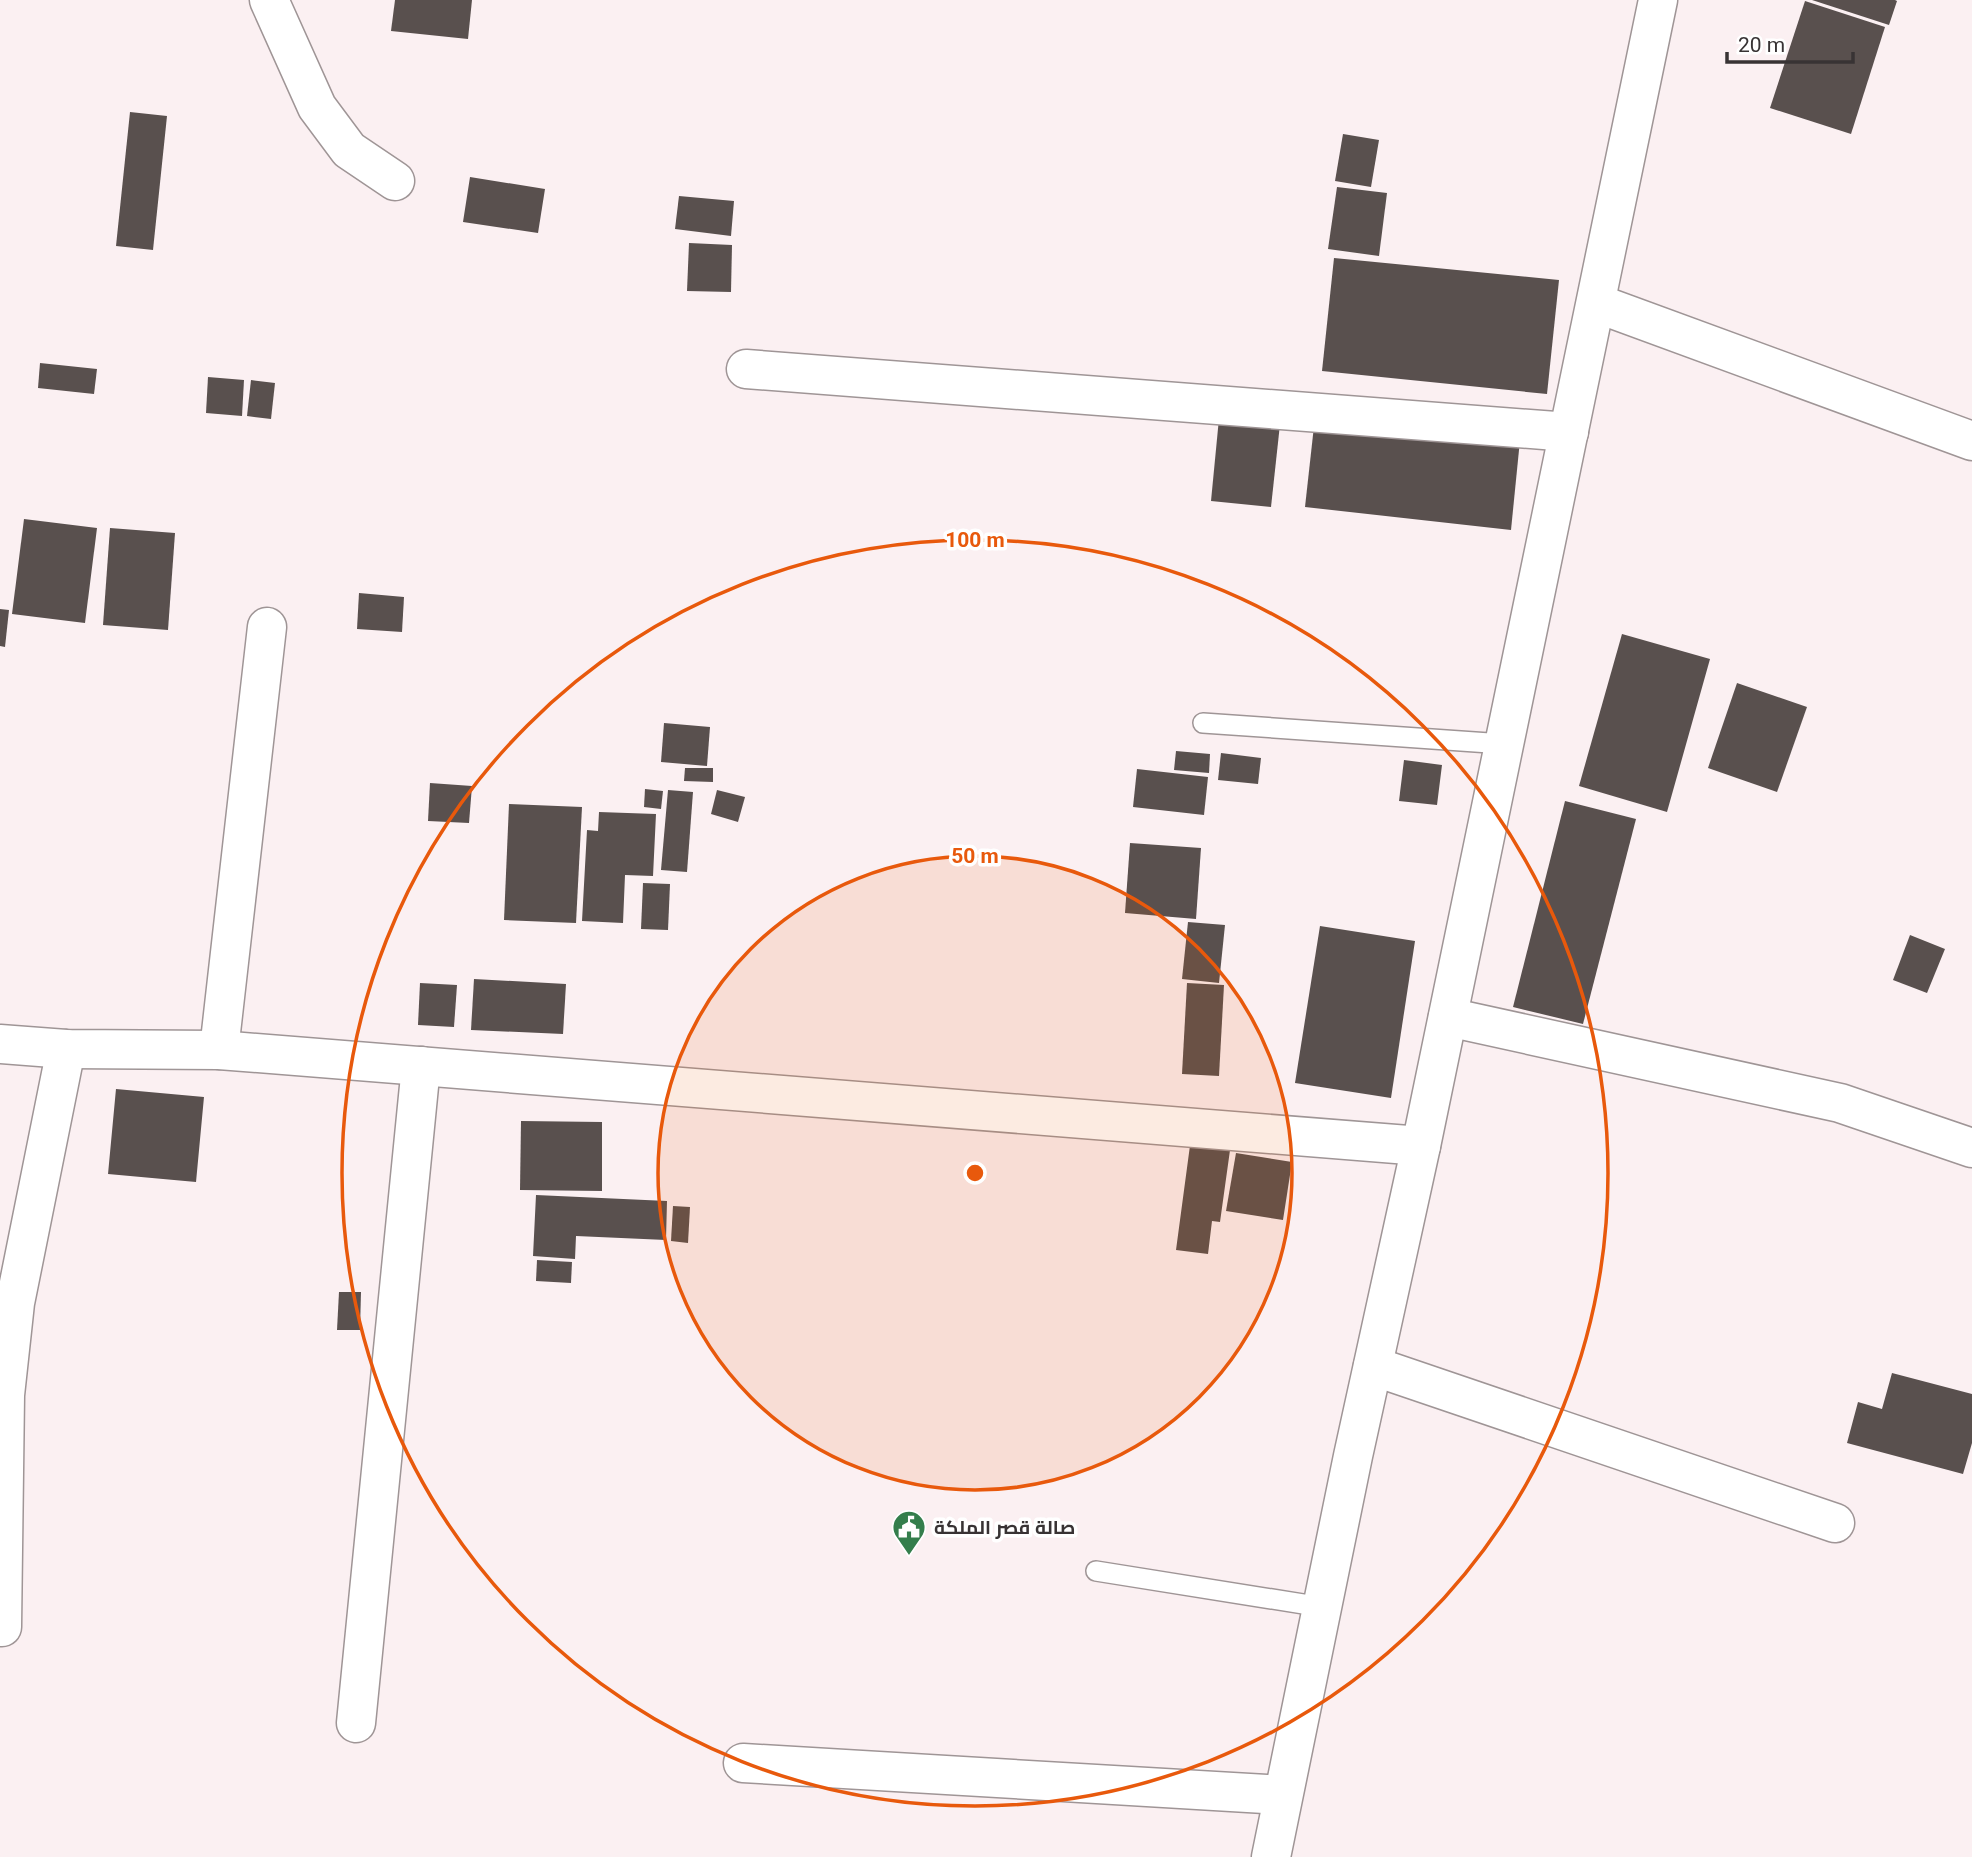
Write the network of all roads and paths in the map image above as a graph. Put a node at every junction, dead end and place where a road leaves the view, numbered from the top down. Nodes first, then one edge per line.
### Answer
1 (269, 0) edge
2 (1658, 0) edge
3 (395, 181) dead end
4 (1596, 303) junction
5 (746, 369) dead end
6 (1569, 432) junction
7 (1972, 441) edge
8 (267, 626) dead end
9 (1203, 723) dead end
10 (1504, 744) junction
11 (1448, 1017) junction
12 (0, 1044) edge
13 (66, 1049) junction
14 (219, 1050) junction
15 (421, 1066) junction
16 (1421, 1146) junction
17 (1972, 1148) edge
18 (1373, 1366) junction
19 (3, 1395) edge
20 (1835, 1523) dead end
21 (1096, 1571) dead end
22 (1322, 1607) junction
23 (2, 1627) dead end
24 (356, 1723) dead end
25 (743, 1763) dead end
26 (1283, 1795) junction
27 (1271, 1857) edge

1 - 3 street
2 - 4 street
4 - 6 street
4 - 7 street
5 - 6 street
6 - 10 street
8 - 14 street
9 - 10 lane
10 - 11 street
11 - 16 street
11 - 17 street
12 - 13 street
13 - 14 street
13 - 19 street
14 - 15 street
15 - 16 street
15 - 24 street
16 - 18 street
18 - 20 street
18 - 22 street
19 - 23 street
21 - 22 lane
22 - 26 street
25 - 26 street
26 - 27 street

